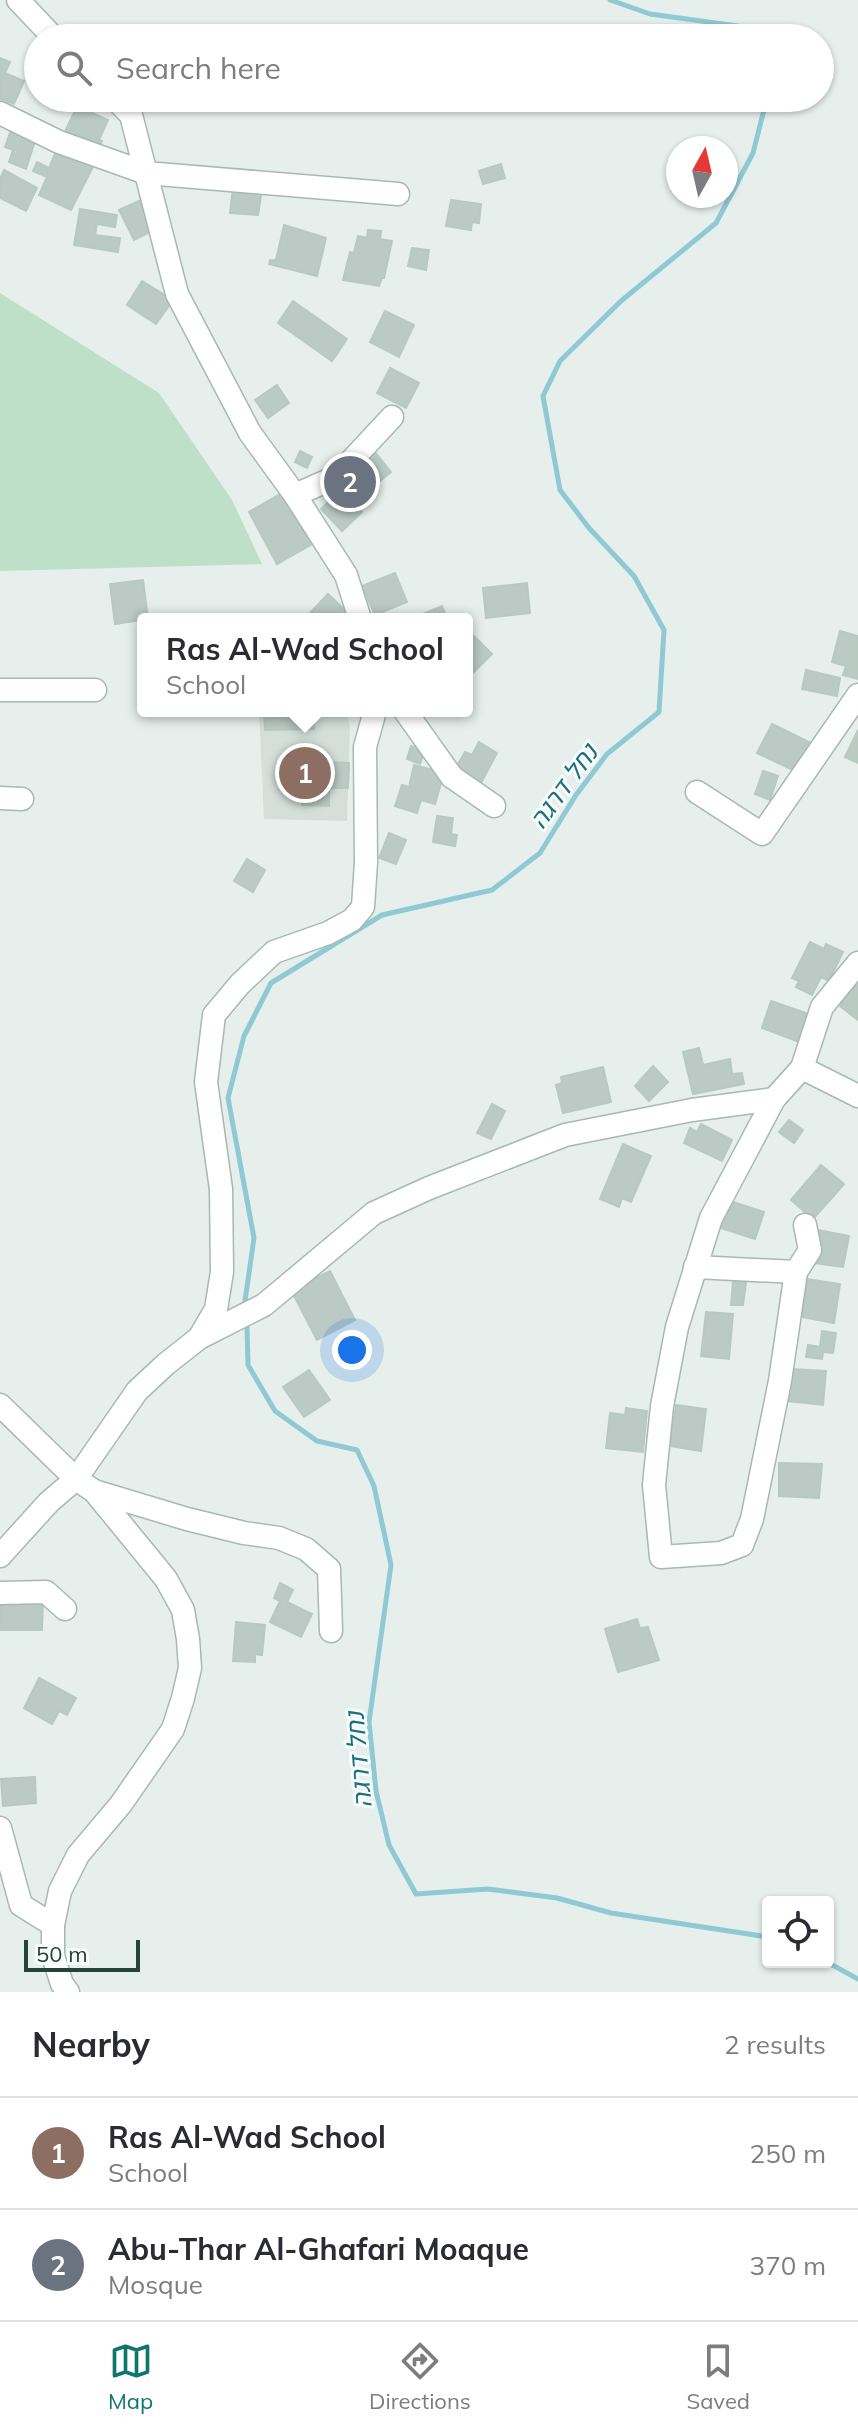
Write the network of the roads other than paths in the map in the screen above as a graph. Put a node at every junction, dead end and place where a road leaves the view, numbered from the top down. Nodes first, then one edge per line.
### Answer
1 (18, 0) edge
2 (41, 24) edge
3 (128, 112) edge
4 (0, 113) edge
5 (146, 173) junction
6 (398, 194) dead end
7 (392, 417) dead end
8 (295, 495) junction
9 (358, 613) edge
10 (0, 690) edge
11 (95, 690) dead end
12 (858, 695) edge
13 (373, 717) edge
14 (409, 717) edge
15 (697, 792) dead end
16 (494, 806) dead end
17 (858, 963) edge
18 (802, 1068) junction
19 (858, 1096) edge
20 (774, 1099) junction
21 (805, 1225) dead end
22 (695, 1267) junction
23 (796, 1272) junction
24 (199, 1338) junction
25 (0, 1405) edge
26 (85, 1485) junction
27 (0, 1556) edge
28 (0, 1593) edge
29 (65, 1609) dead end
30 (331, 1631) dead end
31 (0, 1828) edge
32 (53, 1925) junction
33 (68, 1992) edge

1 - 2 street
3 - 5 street
4 - 5 street
5 - 6 street
5 - 8 street
7 - 8 street
8 - 9 street
10 - 11 street
12 - 15 street
13 - 24 street
14 - 16 street
17 - 18 street
18 - 19 street
18 - 20 street
20 - 22 street
20 - 24 street
21 - 23 street
22 - 23 street
22 - 23 street
24 - 26 street
25 - 26 street
26 - 27 street
26 - 30 street
26 - 32 street
28 - 29 street
31 - 32 street
32 - 33 street

